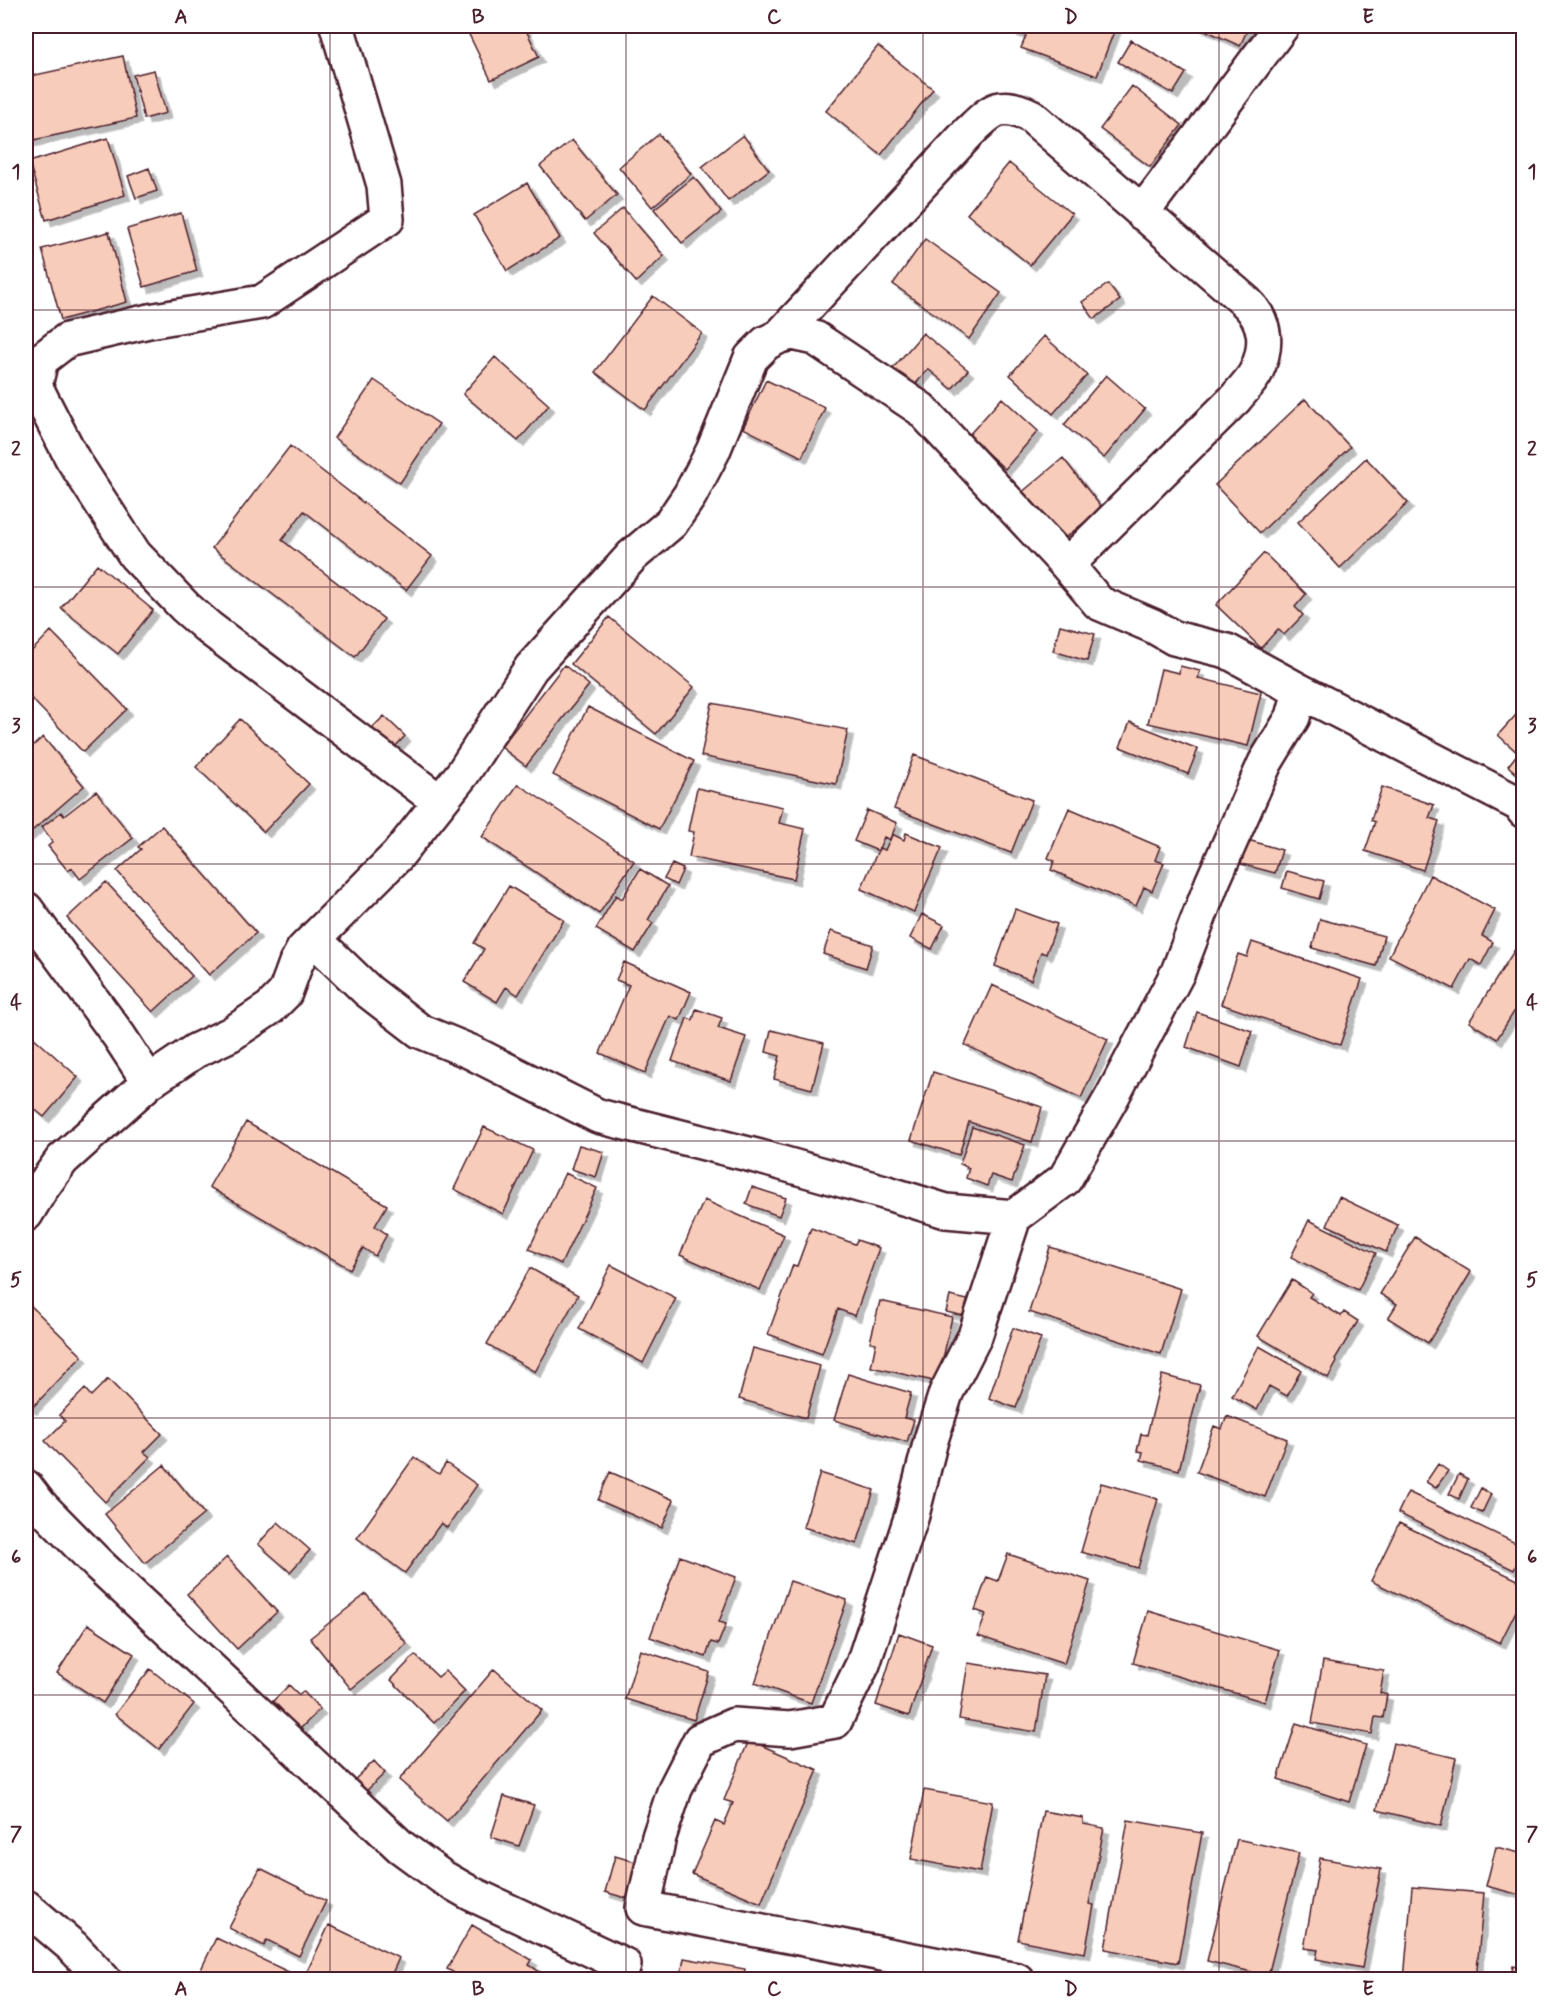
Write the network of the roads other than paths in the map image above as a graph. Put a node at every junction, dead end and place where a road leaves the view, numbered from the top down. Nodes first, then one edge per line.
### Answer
1 (337, 26) edge
2 (1282, 26) edge
3 (1142, 213) junction
4 (780, 336) junction
5 (1067, 566) junction
6 (1299, 691) junction
7 (440, 802) junction
8 (1524, 811) edge
9 (26, 909) edge
10 (314, 939) junction
11 (149, 1082) junction
12 (26, 1214) edge
13 (1014, 1217) junction
14 (26, 1487) edge
15 (26, 1907) edge
16 (104, 1980) edge
17 (619, 1980) edge
18 (1017, 1980) edge

1 - 7 street
2 - 3 street
3 - 4 street
3 - 5 street
4 - 5 street
4 - 7 street
5 - 6 street
6 - 8 street
6 - 13 street
7 - 10 street
9 - 11 street
10 - 11 street
10 - 13 street
11 - 12 street
13 - 18 street
14 - 17 street
15 - 16 street

